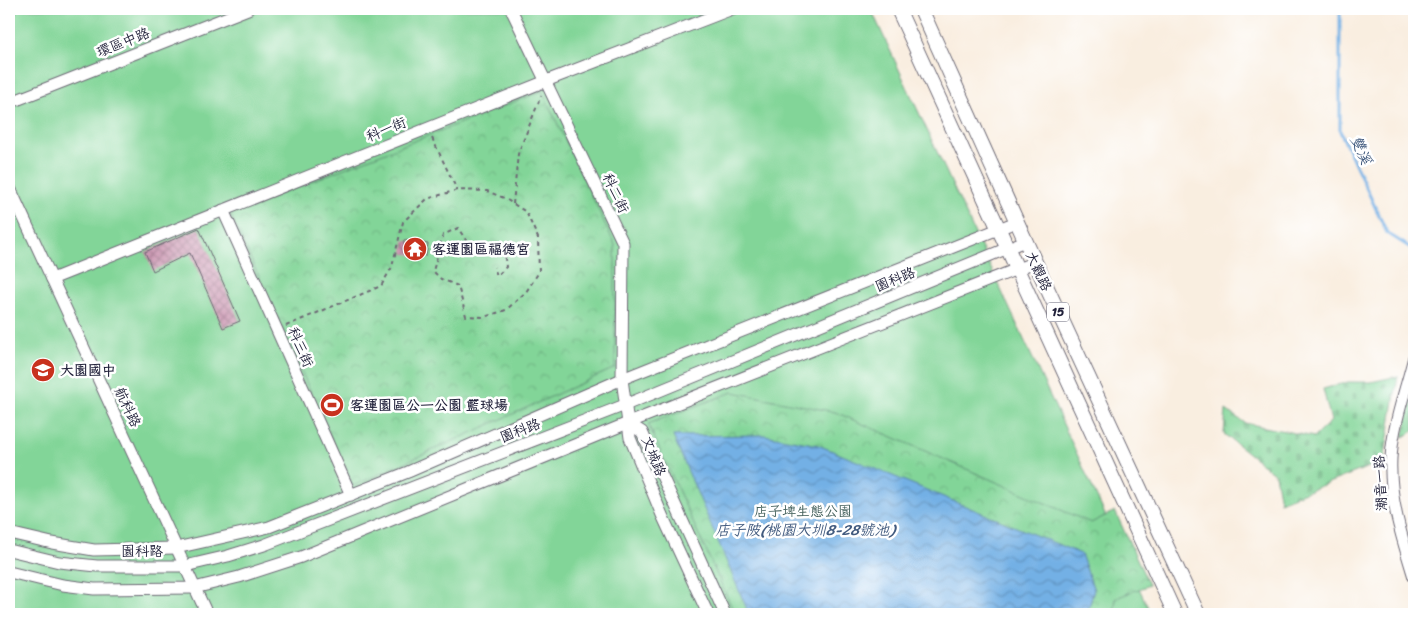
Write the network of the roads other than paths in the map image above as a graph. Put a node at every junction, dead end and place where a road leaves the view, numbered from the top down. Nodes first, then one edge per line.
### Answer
1 (248, 9) edge
2 (511, 9) edge
3 (732, 9) edge
4 (898, 9) edge
5 (921, 9) edge
6 (546, 81) junction
7 (9, 103) edge
8 (9, 186) edge
9 (223, 210) junction
10 (1016, 222) junction
11 (1000, 228) junction
12 (1025, 241) junction
13 (1009, 248) junction
14 (1035, 262) junction
15 (1018, 269) junction
16 (52, 279) junction
17 (1414, 357) edge
18 (622, 379) junction
19 (625, 406) junction
20 (628, 422) junction
21 (351, 495) junction
22 (9, 533) edge
23 (176, 548) junction
24 (9, 550) edge
25 (184, 566) junction
26 (9, 572) edge
27 (1414, 577) edge
28 (194, 588) junction
29 (207, 614) edge
30 (708, 614) edge
31 (725, 614) edge
32 (1175, 614) edge
33 (1198, 614) edge

1 - 7 street, 環區中路
2 - 6 street, 科二街
3 - 6 street, 科一街
4 - 11 main road, 大觀路 / 15
5 - 10 main road, 大觀路 / 15
6 - 9 street, 科一街
6 - 18 street, 科二街
8 - 16 street, 航科路
9 - 16 street, 科一街
9 - 21 street, 科三街
10 - 11 street
10 - 12 main road, 大觀路 / 15
11 - 13 main road, 大觀路 / 15
11 - 18 street
12 - 13 street, 園科路
12 - 14 main road, 大觀路 / 15
13 - 15 main road, 大觀路 / 15
13 - 19 street, 園科路
14 - 15 street
14 - 33 main road, 大觀路 / 15
15 - 20 street
15 - 32 main road, 大觀路 / 15
16 - 23 street, 航科路
17 - 27 street, 潮音一路
18 - 19 street, 科二街
18 - 21 street
19 - 20 street, 科二街
19 - 25 street, 園科路
20 - 28 street
20 - 30 street, 文城路
20 - 31 street, 文城路
21 - 23 street
22 - 23 street
23 - 25 street, 航科路
24 - 25 street, 園科路
25 - 28 street, 航科路
26 - 28 street
28 - 29 street, 航科路

